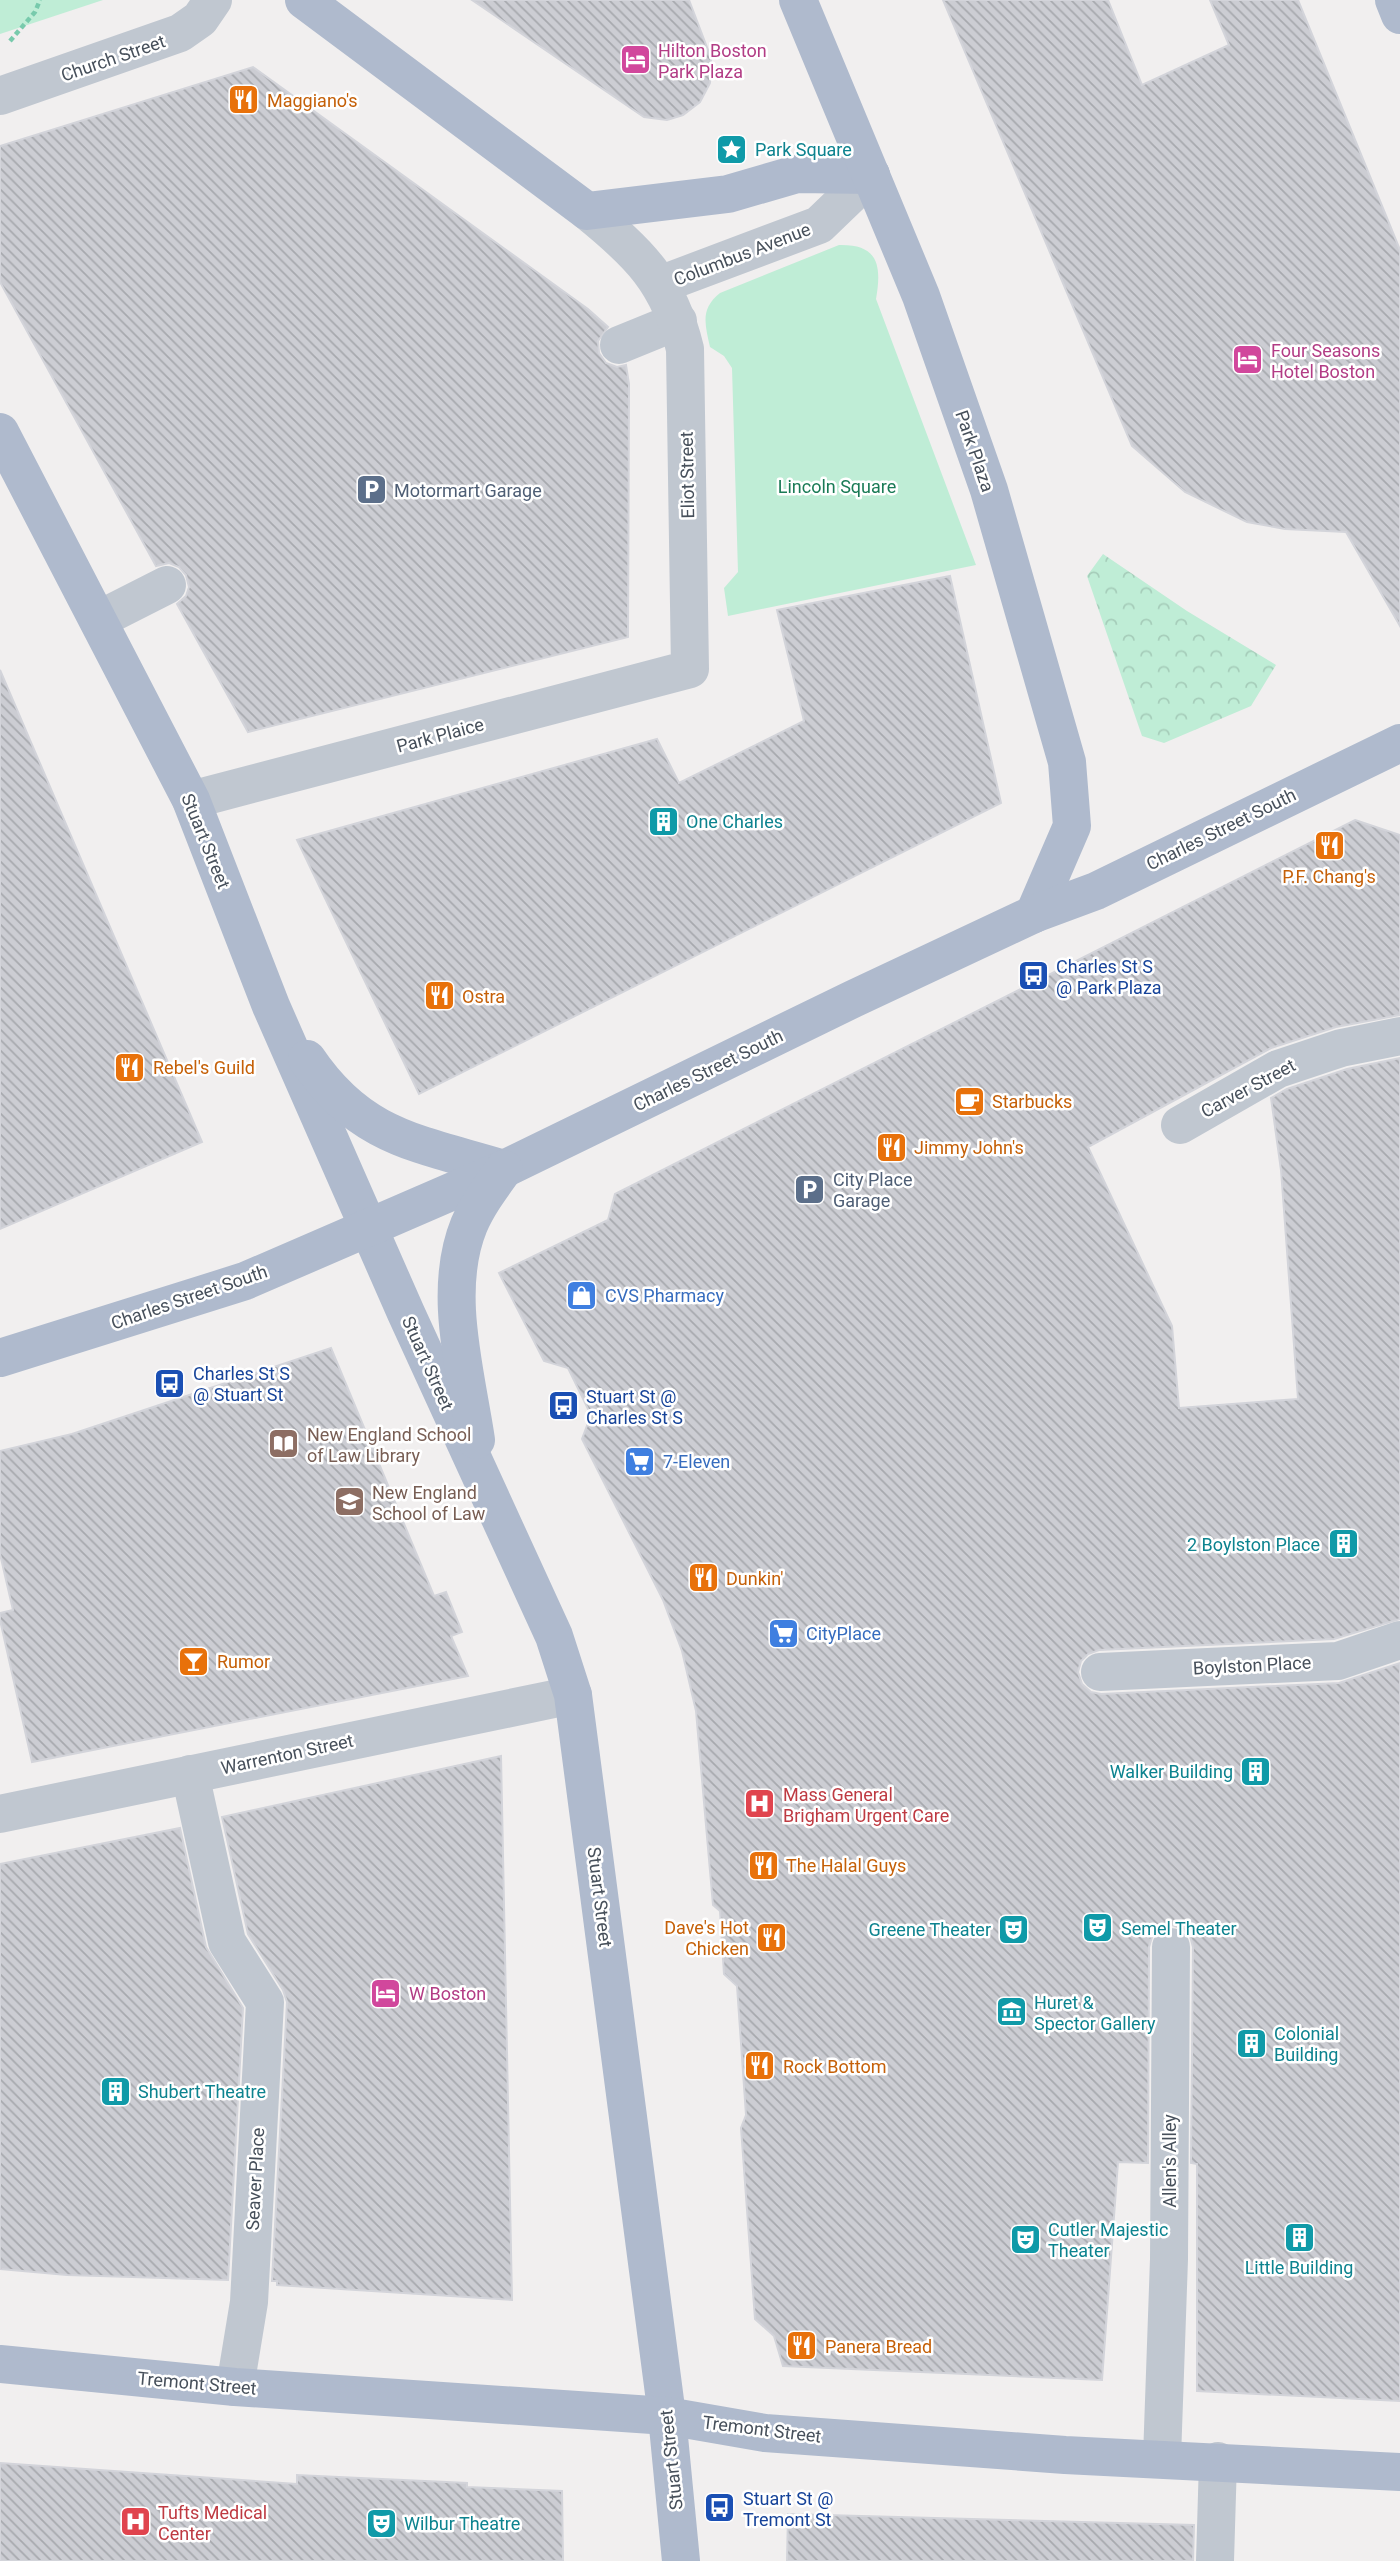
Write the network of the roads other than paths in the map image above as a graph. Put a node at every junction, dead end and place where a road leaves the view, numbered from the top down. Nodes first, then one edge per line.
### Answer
1 (212, 0) edge
2 (304, 0) edge
3 (798, 0) edge
4 (1394, 0) edge
5 (1400, 15) edge
6 (0, 96) edge
7 (871, 175) junction
8 (587, 211) junction
9 (662, 284) junction
10 (678, 321) junction
11 (619, 345) dead end
12 (0, 432) edge
13 (167, 585) dead end
14 (99, 620) junction
15 (690, 669) joint
16 (1400, 743) edge
17 (191, 800) junction
18 (1034, 914) junction
19 (271, 1006) junction
20 (1400, 1036) edge
21 (1180, 1125) dead end
22 (504, 1169) junction
23 (369, 1228) junction
24 (0, 1358) edge
25 (483, 1483) junction
26 (1400, 1640) edge
27 (1100, 1672) dead end
28 (573, 1695) junction
29 (190, 1774) junction
30 (0, 1814) edge
31 (1171, 1947) dead end
32 (0, 2364) edge
33 (235, 2387) junction
34 (667, 2416) junction
35 (1162, 2458) junction
36 (1218, 2461) junction
37 (1400, 2472) edge
38 (681, 2561) edge
39 (1215, 2561) edge

1 - 6 street, Church Street
2 - 8 main road, Columbus Avenue
3 - 7 main road, Park Plaza
4 - 5 main road
7 - 8 main road
7 - 9 street, Columbus Avenue
7 - 18 main road, Park Plaza
8 - 9 street, Columbus Avenue
9 - 10 street, Eliot Street
10 - 11 street
10 - 15 street, Eliot Street
12 - 14 main road, Stuart Street
13 - 14 street
14 - 17 main road, Stuart Street
15 - 17 street, Park Plaice
16 - 18 main road, Charles Street South
17 - 19 main road, Stuart Street
18 - 22 main road, Charles Street South
19 - 22 main road
19 - 23 main road, Stuart Street
20 - 21 street, Carver Street
22 - 23 main road, Charles Street South
22 - 25 main road
23 - 24 main road, Charles Street South
23 - 25 main road, Stuart Street
25 - 28 main road, Stuart Street
26 - 27 street, Boylston Place
28 - 29 street, Warrenton Street
28 - 34 main road, Stuart Street
29 - 30 street, Warrenton Street
29 - 33 street, Seaver Place
31 - 35 street, Allen's Alley
32 - 33 main road, Tremont Street
33 - 34 main road, Tremont Street
34 - 35 main road, Tremont Street
34 - 38 main road, Stuart Street
35 - 36 main road, Tremont Street
36 - 37 main road, Tremont Street
36 - 39 street

